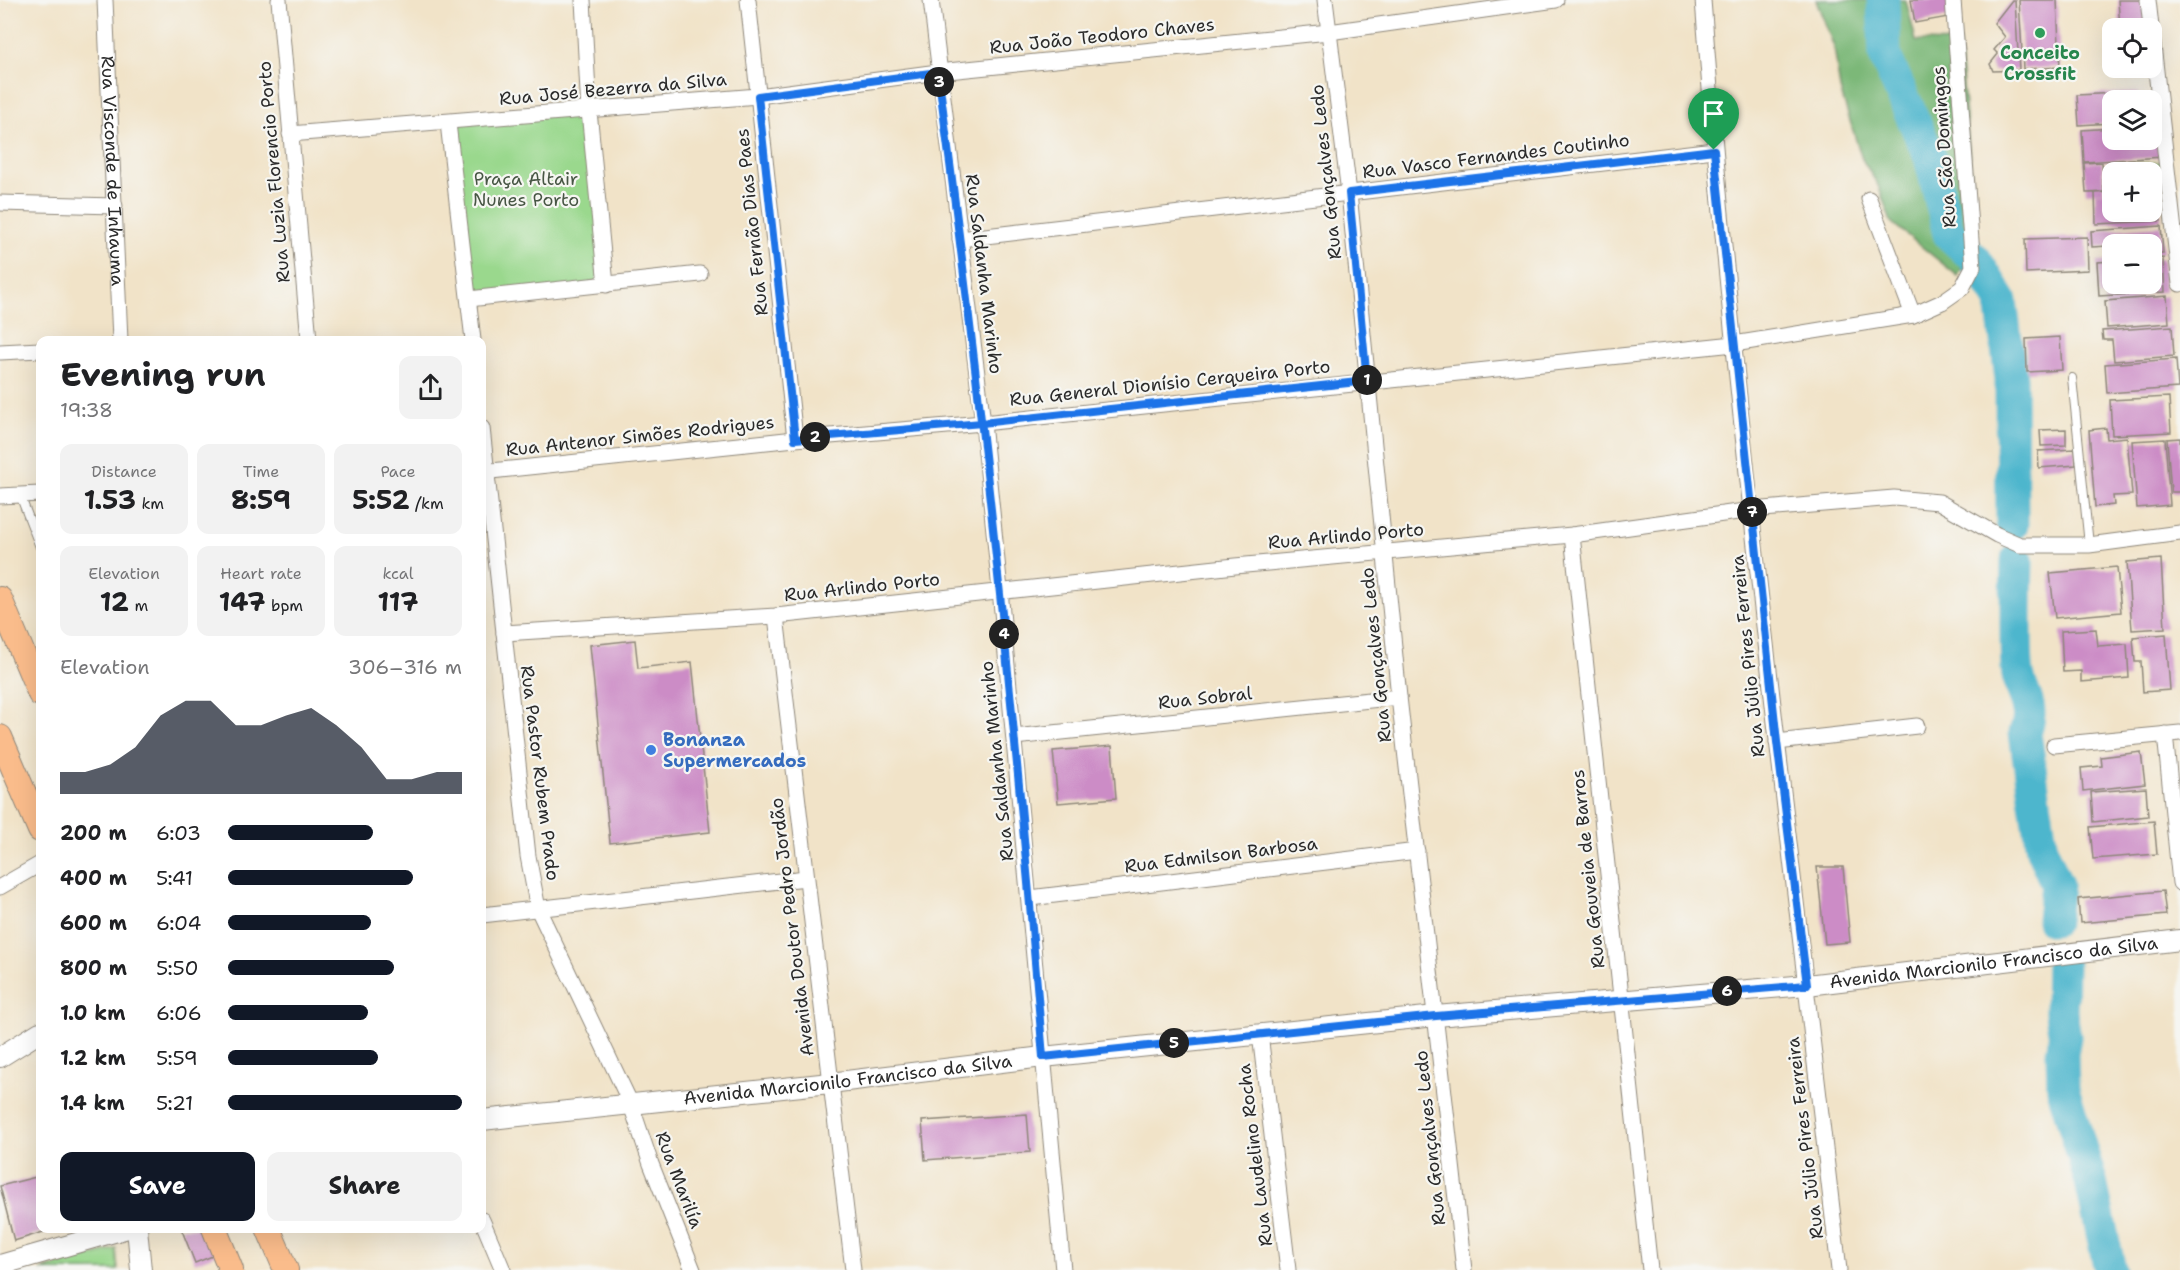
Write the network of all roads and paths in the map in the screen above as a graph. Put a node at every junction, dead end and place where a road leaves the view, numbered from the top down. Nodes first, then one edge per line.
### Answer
1 (105, 0) edge
2 (279, 0) edge
3 (583, 0) edge
4 (748, 0) edge
5 (931, 0) edge
6 (1325, 0) edge
7 (1556, 0) edge
8 (1703, 0) edge
9 (1953, 0) edge
10 (2148, 0) edge
11 (1329, 32) junction
12 (938, 72) junction
13 (758, 96) junction
14 (589, 111) junction
15 (448, 123) junction
16 (290, 134) junction
17 (1714, 150) junction
18 (1349, 193) junction
19 (1869, 199) dead end
20 (0, 203) edge
21 (115, 207) junction
22 (960, 239) junction
23 (700, 274) dead end
24 (2180, 284) edge
25 (606, 285) junction
26 (1962, 288) joint
27 (469, 299) junction
28 (1913, 315) junction
29 (120, 336) edge
30 (309, 336) edge
31 (473, 336) edge
32 (1734, 344) junction
33 (36, 350) edge
34 (0, 352) edge
35 (2072, 378) dead end
36 (1367, 381) junction
37 (982, 423) junction
38 (795, 439) junction
39 (486, 472) edge
40 (486, 488) edge
41 (36, 494) edge
42 (20, 495) junction
43 (0, 496) edge
44 (1752, 510) junction
45 (2180, 533) edge
46 (1572, 535) junction
47 (36, 537) edge
48 (2089, 545) junction
49 (1385, 553) junction
50 (1000, 591) junction
51 (0, 599) edge
52 (776, 616) junction
53 (504, 633) junction
54 (36, 677) edge
55 (1399, 697) junction
56 (1917, 726) dead end
57 (2172, 733) edge
58 (0, 737) edge
59 (1014, 737) junction
60 (1777, 742) junction
61 (2054, 745) dead end
62 (36, 821) edge
63 (1416, 851) junction
64 (36, 866) edge
65 (806, 878) junction
66 (2180, 883) edge
67 (0, 886) edge
68 (1030, 898) junction
69 (538, 909) junction
70 (486, 915) edge
71 (2180, 940) edge
72 (1807, 985) junction
73 (1622, 999) junction
74 (1436, 1016) junction
75 (36, 1034) edge
76 (1260, 1034) junction
77 (0, 1057) edge
78 (1043, 1057) junction
79 (830, 1083) junction
80 (630, 1102) junction
81 (486, 1120) edge
82 (486, 1230) edge
83 (111, 1233) edge
84 (137, 1233) edge
85 (216, 1233) edge
86 (270, 1233) edge
87 (0, 1265) edge
88 (141, 1270) edge
89 (231, 1270) edge
90 (286, 1270) edge
91 (503, 1270) edge
92 (693, 1270) edge
93 (853, 1270) edge
94 (1063, 1270) edge
95 (1288, 1270) edge
96 (1464, 1270) edge
97 (1650, 1270) edge
98 (1839, 1270) edge

1 - 21 street, Rua Visconde de Inhauma
2 - 16 street, Rua Luzia Florencio Porto
3 - 14 street
4 - 13 street, Rua Fernão Dias Paes
5 - 12 street, Rua Saldanha Marinho
6 - 11 street, Rua Gonçalves Ledo
7 - 11 street, Rua João Teodoro Chaves
8 - 17 street, Rua Júlio Pires Ferreira
9 - 26 street, Rua São Domingos
10 - 24 street
11 - 12 street, Rua João Teodoro Chaves
11 - 18 street, Rua Gonçalves Ledo
12 - 13 street, Rua José Bezerra da Silva
12 - 22 street, Rua Saldanha Marinho
13 - 14 street, Rua José Bezerra da Silva
13 - 38 street, Rua Fernão Dias Paes
14 - 15 street, Rua José Bezerra da Silva
14 - 25 street
15 - 16 street, Rua José Bezerra da Silva
15 - 27 street
16 - 30 street, Rua Luzia Florencio Porto
17 - 18 street, Rua Vasco Fernandes Coutinho
17 - 32 street, Rua Júlio Pires Ferreira
18 - 22 street, Rua Vasco Fernandes Coutinho
18 - 36 street, Rua Gonçalves Ledo
19 - 28 street
20 - 21 street
21 - 29 street, Rua Visconde de Inhauma
22 - 37 street, Rua Saldanha Marinho
23 - 25 street
25 - 27 street
26 - 28 street, Rua General Dionísio Cerqueira Porto
27 - 31 street
28 - 32 street, Rua General Dionísio Cerqueira Porto
32 - 36 street, Rua General Dionísio Cerqueira Porto
32 - 44 street, Rua Júlio Pires Ferreira
33 - 34 street
35 - 48 lane
36 - 37 street, Rua General Dionísio Cerqueira Porto
36 - 49 street, Rua Gonçalves Ledo
37 - 38 street, Rua Antenor Simões Rodrigues
37 - 50 street, Rua Saldanha Marinho
38 - 39 street, Rua Antenor Simões Rodrigues
40 - 53 street, Rua Pastor Rubem Prado
41 - 42 street
42 - 43 street
42 - 47 lane
44 - 46 street, Rua Arlindo Porto
44 - 48 street, Rua Arlindo Porto
44 - 60 street, Rua Júlio Pires Ferreira
45 - 48 street, Rua Arlindo Porto
46 - 49 street, Rua Arlindo Porto
46 - 73 street, Rua Gouveia de Barros
49 - 50 street, Rua Arlindo Porto
49 - 55 street, Rua Gonçalves Ledo
50 - 52 street, Rua Arlindo Porto
50 - 59 street, Rua Saldanha Marinho
51 - 54 main road
52 - 53 street, Rua Arlindo Porto
52 - 65 street, Avenida Doutor Pedro Jordão
53 - 69 street, Rua Pastor Rubem Prado
55 - 59 street, Rua Sobral
55 - 63 street, Rua Gonçalves Ledo
56 - 60 street
57 - 61 street
57 - 66 street
58 - 62 main road
59 - 68 street, Rua Saldanha Marinho
60 - 72 street, Rua Júlio Pires Ferreira
63 - 68 street, Rua Edmilson Barbosa
63 - 74 street, Rua Gonçalves Ledo
64 - 67 street
65 - 69 street
65 - 79 street, Avenida Doutor Pedro Jordão
68 - 78 street, Rua Saldanha Marinho
69 - 70 street
69 - 80 street, Rua Pastor Rubem Prado
71 - 72 street, Avenida Marcionilo Francisco da Silva
72 - 73 street, Avenida Marcionilo Francisco da Silva
72 - 98 street, Rua Júlio Pires Ferreira
73 - 74 street, Avenida Marcionilo Francisco da Silva
73 - 97 street, Rua Gouveia de Barros
74 - 76 street, Avenida Marcionilo Francisco da Silva
74 - 96 street, Rua Gonçalves Ledo
75 - 77 street
76 - 78 street, Avenida Marcionilo Francisco da Silva
76 - 95 street, Rua Laudelino Rocha
78 - 79 street, Avenida Marcionilo Francisco da Silva
78 - 94 street, Rua Saldanha Marinho
79 - 80 street, Avenida Marcionilo Francisco da Silva
79 - 93 street, Avenida Doutor Pedro Jordão
80 - 81 street, Avenida Marcionilo Francisco da Silva
80 - 92 street, Rua Marilía
82 - 91 street
83 - 87 street
84 - 88 street
85 - 89 main road
86 - 90 main road

